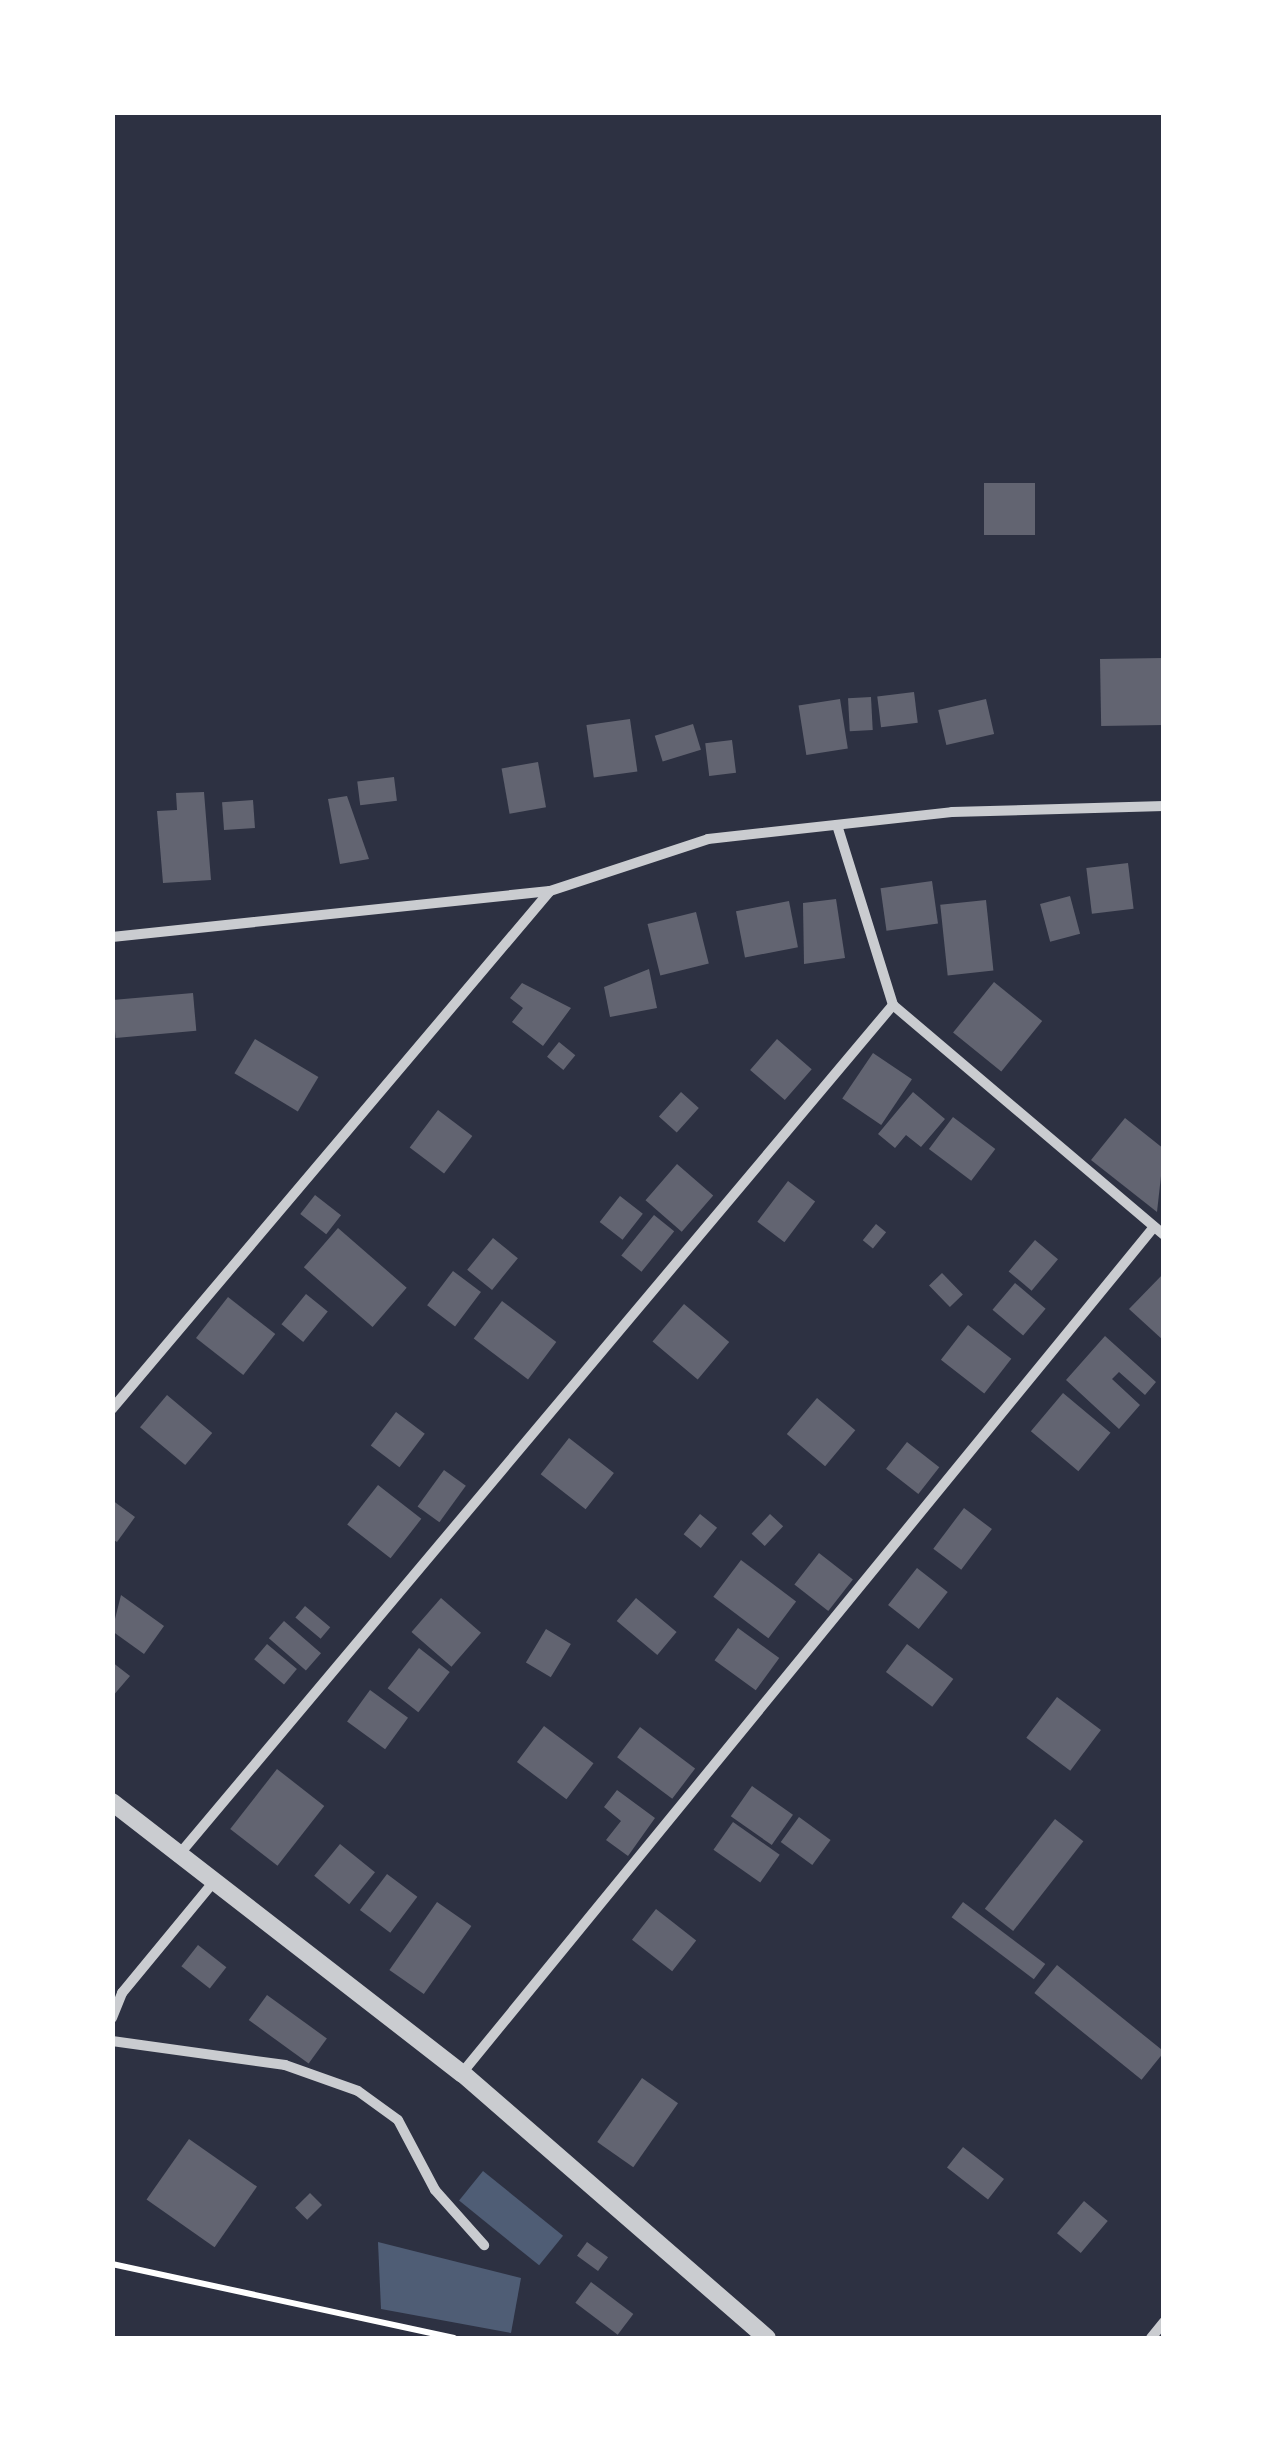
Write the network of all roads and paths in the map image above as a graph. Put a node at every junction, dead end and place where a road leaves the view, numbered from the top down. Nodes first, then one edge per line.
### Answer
1 (1164, 806) edge
2 (838, 825) junction
3 (550, 890) junction
4 (112, 937) edge
5 (893, 1005) junction
6 (1161, 1232) edge
7 (112, 1409) edge
8 (112, 1802) edge
9 (176, 1858) junction
10 (212, 1885) junction
11 (112, 2018) edge
12 (112, 2041) edge
13 (462, 2073) junction
14 (484, 2245) dead end
15 (112, 2264) edge
16 (1164, 2322) edge
17 (454, 2338) edge
18 (767, 2338) edge
19 (1150, 2338) edge

1 - 2 street
2 - 3 street
2 - 5 street
3 - 4 street
3 - 7 street
5 - 6 street
5 - 9 street
6 - 13 street
8 - 9 street
9 - 10 street
10 - 11 street
10 - 13 street
12 - 14 street
13 - 18 street
15 - 17 path
16 - 19 street

